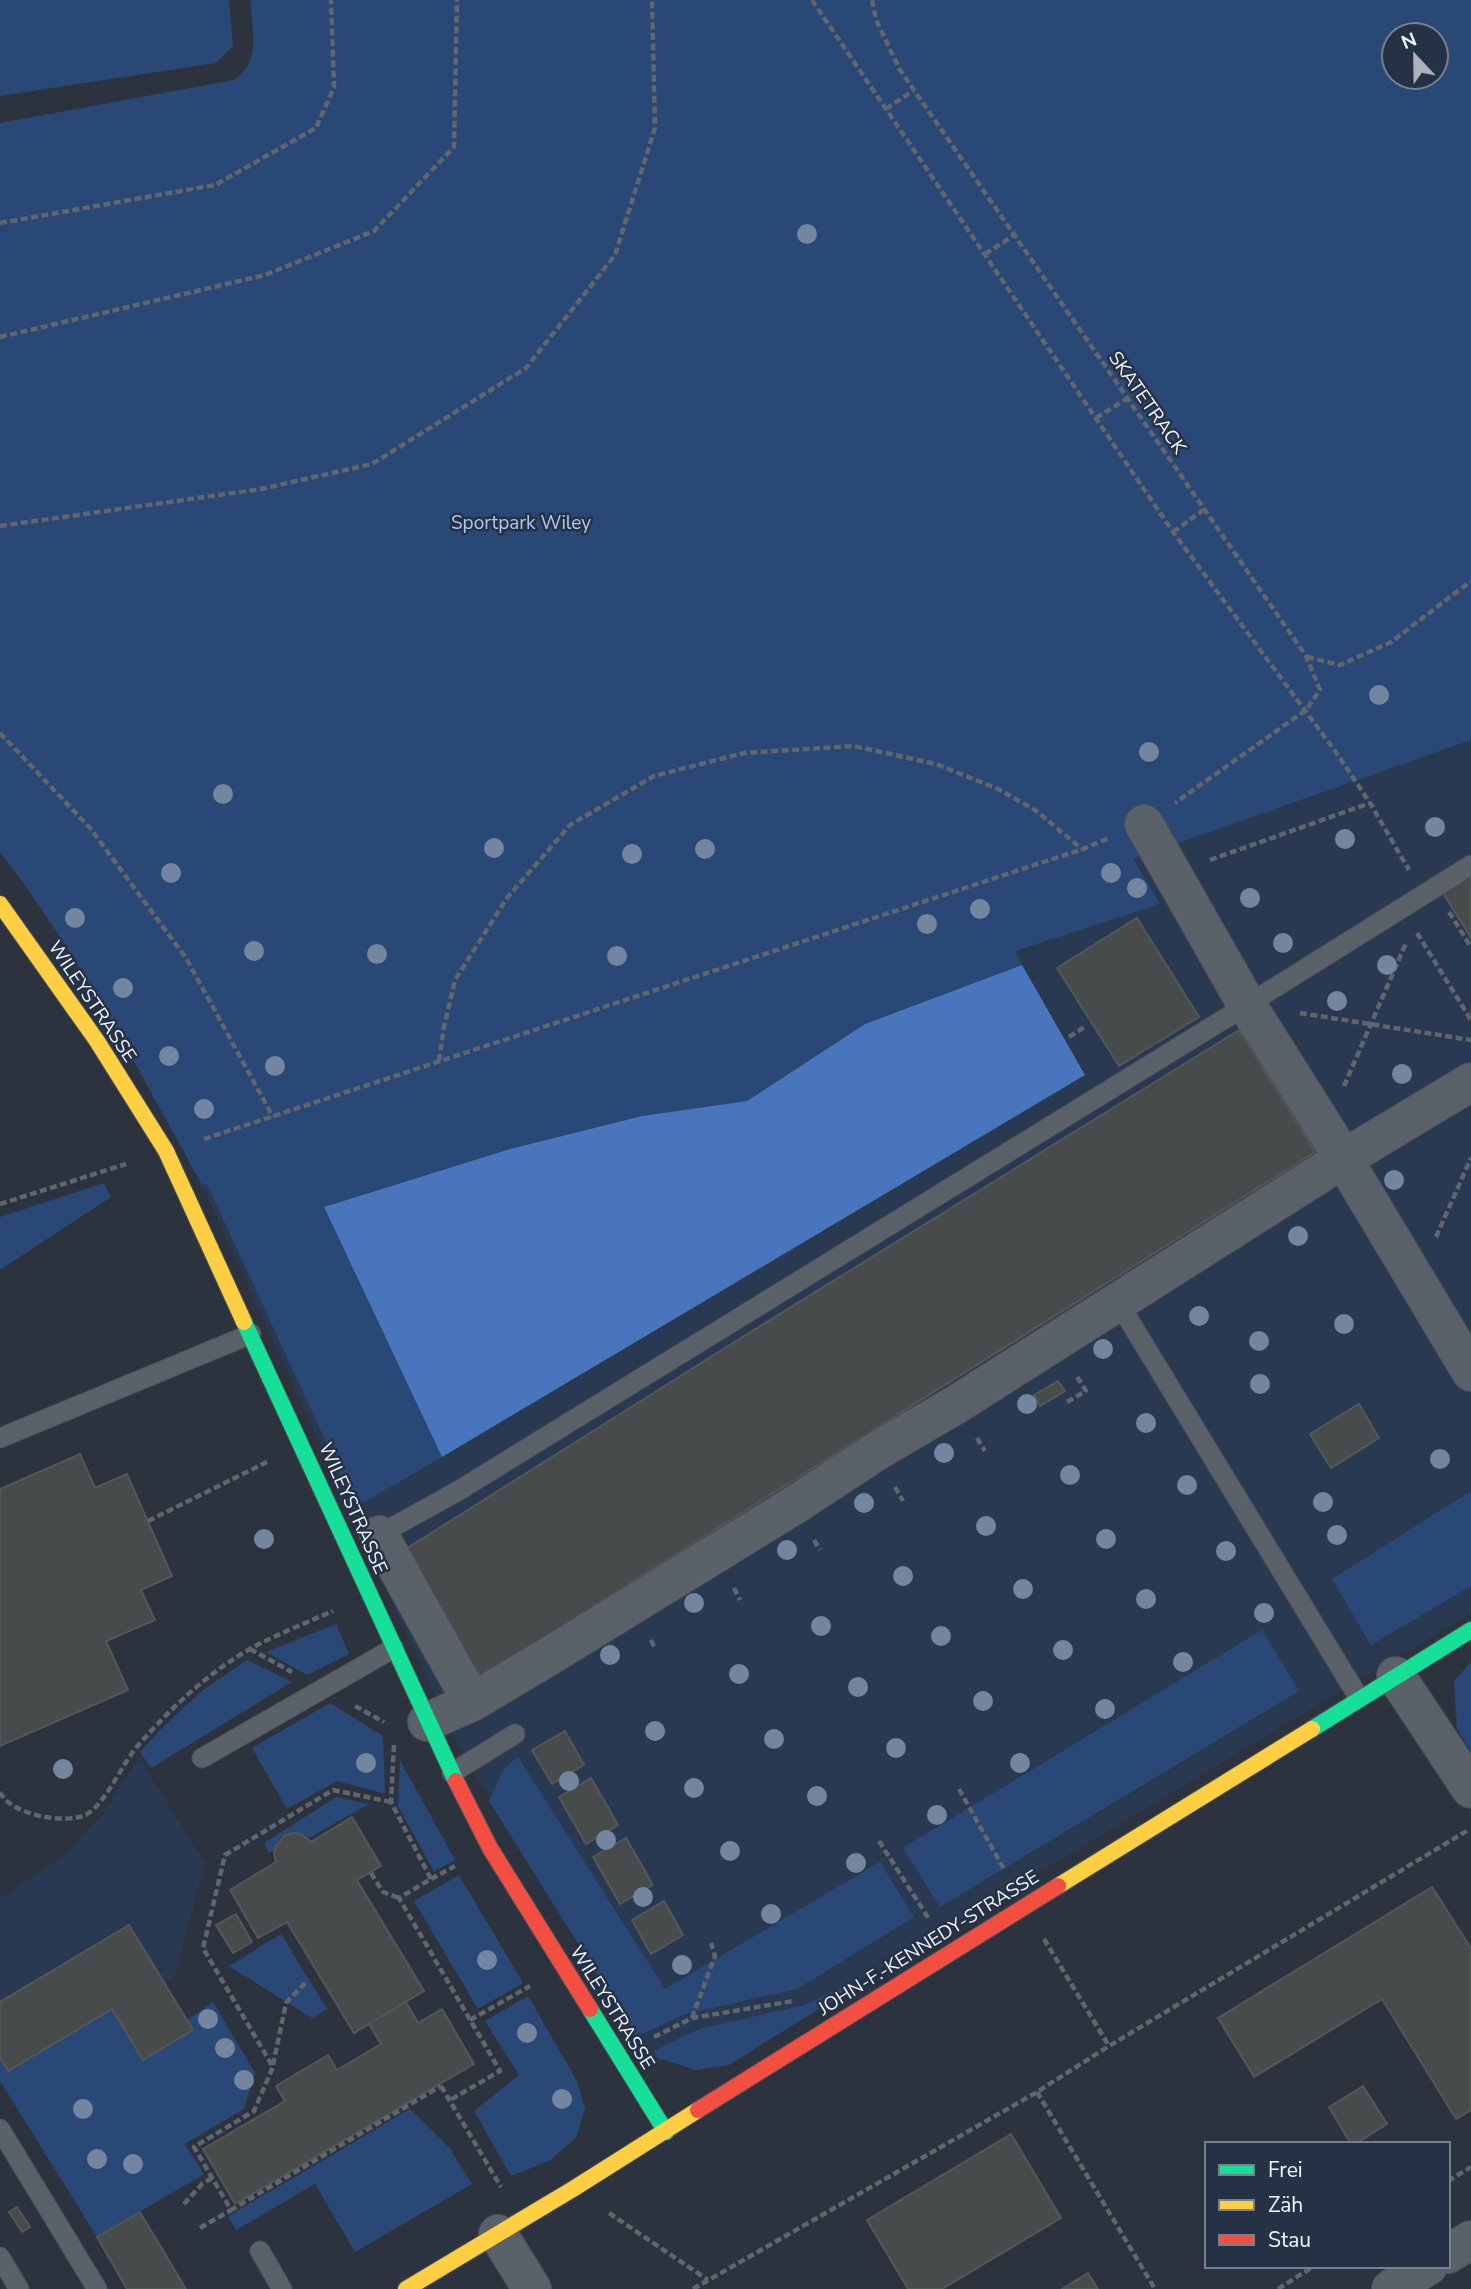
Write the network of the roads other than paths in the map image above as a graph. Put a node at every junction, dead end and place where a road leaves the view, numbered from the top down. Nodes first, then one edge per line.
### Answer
1 (1144, 824) road end
2 (1471, 865) edge
3 (0, 904) edge
4 (1247, 1005) junction
5 (1471, 1082) edge
6 (1334, 1143) junction
7 (1118, 1302) junction
8 (251, 1334) junction
9 (1471, 1372) edge
10 (0, 1438) edge
11 (364, 1542) junction
12 (1471, 1630) edge
13 (394, 1648) junction
14 (1396, 1676) junction
15 (1359, 1698) junction
16 (472, 1702) junction
17 (410, 1731) junction
18 (515, 1734) dead end
19 (202, 1758) dead end
20 (452, 1773) junction
21 (1471, 1789) edge
22 (0, 2129) edge
23 (666, 2132) junction
24 (509, 2227) junction
25 (1471, 2240) edge
26 (260, 2251) dead end
27 (1450, 2253) edge
28 (0, 2257) edge
29 (1425, 2268) edge
30 (19, 2289) edge
31 (97, 2289) edge
32 (282, 2289) edge
33 (407, 2289) edge
34 (532, 2289) edge
35 (1391, 2289) edge

1 - 4 street
2 - 4 lane
3 - 8 street, WILEYSTRASSE
4 - 6 street
4 - 11 lane
5 - 6 street
6 - 7 street
6 - 9 street
7 - 15 lane
7 - 16 street
8 - 10 lane
8 - 11 street, WILEYSTRASSE
11 - 13 street, WILEYSTRASSE
11 - 16 street
12 - 14 street, JOHN-F.-KENNEDY-STRASSE
13 - 17 street, WILEYSTRASSE
13 - 19 lane
14 - 15 street, JOHN-F.-KENNEDY-STRASSE
14 - 21 street
15 - 23 street, JOHN-F.-KENNEDY-STRASSE
16 - 17 street
17 - 20 street, WILEYSTRASSE
18 - 20 lane
20 - 23 street, WILEYSTRASSE
22 - 31 lane
23 - 24 street, JOHN-F.-KENNEDY-STRASSE
24 - 33 street, JOHN-F.-KENNEDY-STRASSE
24 - 34 street
25 - 27 street
26 - 32 lane
28 - 30 lane
29 - 35 street

